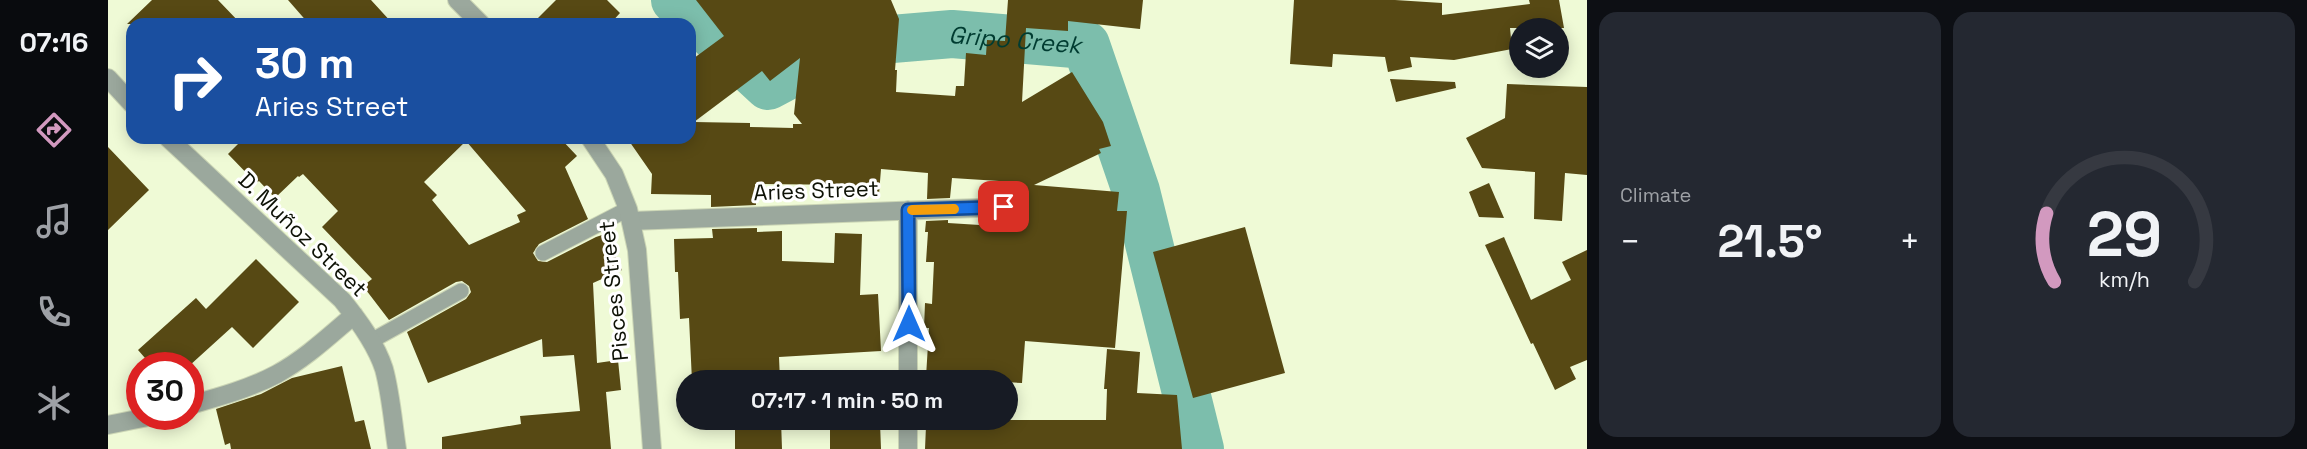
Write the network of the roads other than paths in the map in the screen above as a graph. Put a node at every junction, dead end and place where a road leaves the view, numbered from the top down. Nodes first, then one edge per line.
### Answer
1 (457, 0) edge
2 (476, 18) edge
3 (108, 78) edge
4 (126, 98) edge
5 (174, 144) edge
6 (594, 144) edge
7 (1004, 207) dead end
8 (908, 210) junction
9 (630, 215) junction
10 (543, 253) dead end
11 (461, 291) dead end
12 (354, 315) junction
13 (371, 341) junction
14 (908, 370) edge
15 (204, 401) edge
16 (126, 421) edge
17 (108, 425) edge
18 (908, 430) edge
19 (397, 449) edge
20 (652, 449) edge
21 (908, 449) edge

1 - 2 street
3 - 4 street
5 - 12 street, D. Muñoz Street
6 - 9 street, Pisces Street
7 - 8 street, Aries Street
8 - 9 street, Aries Street
8 - 14 street
9 - 10 lane, Aries Street
9 - 20 street, Pisces Street
11 - 13 lane
12 - 13 street, D. Muñoz Street
12 - 15 street
13 - 19 street, D. Muñoz Street
16 - 17 street
18 - 21 street

